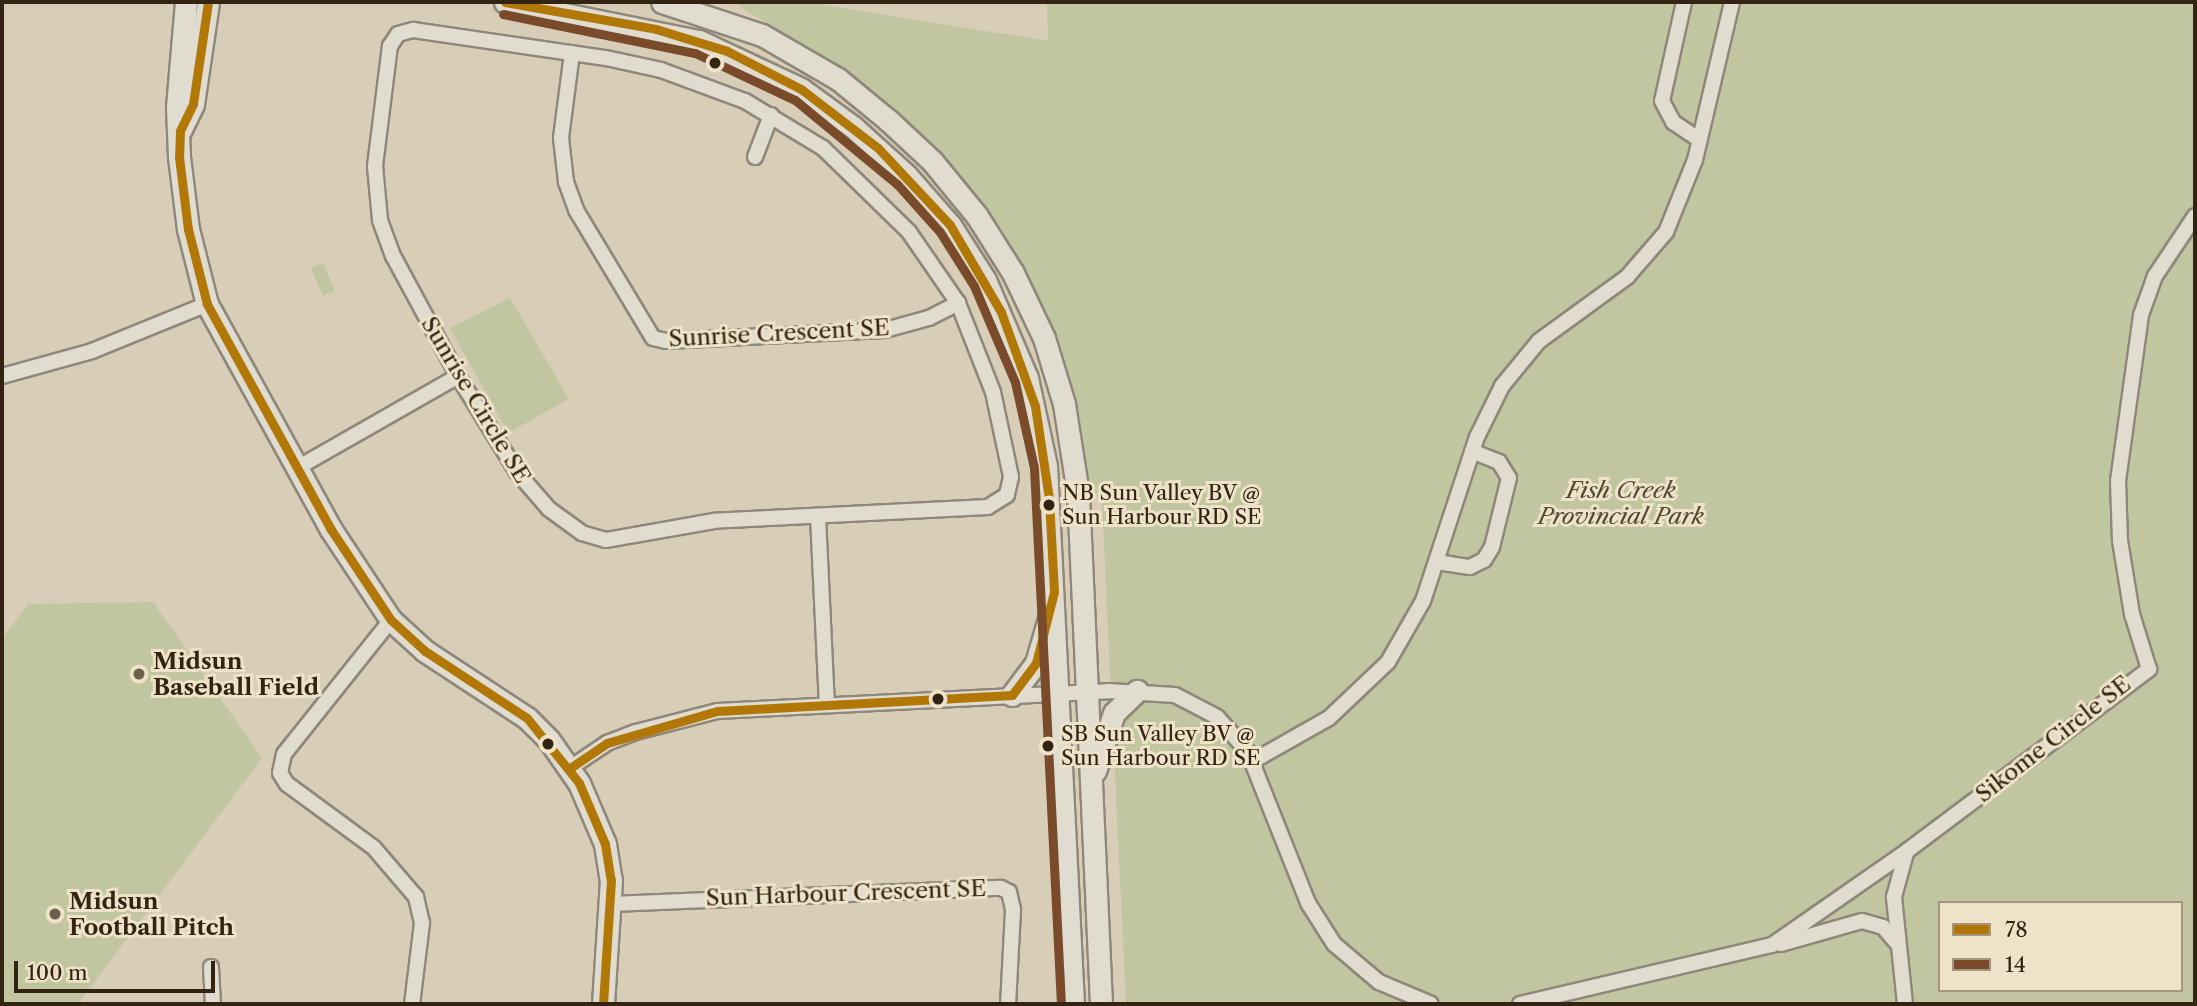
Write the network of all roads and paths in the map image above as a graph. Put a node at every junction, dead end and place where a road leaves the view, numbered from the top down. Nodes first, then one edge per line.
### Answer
1 (186, 2) edge
2 (208, 2) edge
3 (505, 2) edge
4 (662, 2) edge
5 (713, 2) edge
6 (1684, 2) edge
7 (1732, 2) edge
8 (656, 29) junction
9 (762, 35) junction
10 (572, 52) junction
11 (771, 115) junction
12 (180, 131) junction
13 (1700, 140) junction
14 (755, 157) dead end
15 (2195, 216) edge
16 (958, 303) junction
17 (207, 304) junction
18 (2, 376) edge
19 (458, 376) junction
20 (1472, 450) junction
21 (297, 468) junction
22 (818, 516) junction
23 (1437, 562) junction
24 (1054, 592) junction
25 (391, 620) junction
26 (1137, 691) junction
27 (1086, 692) junction
28 (1058, 693) junction
29 (1012, 695) junction
30 (827, 705) junction
31 (1253, 761) junction
32 (570, 768) junction
33 (1091, 794) junction
34 (1907, 852) junction
35 (612, 904) junction
36 (1772, 945) junction
37 (1900, 950) junction
38 (211, 967) dead end
39 (213, 1004) edge
40 (412, 1004) edge
41 (603, 1004) edge
42 (1008, 1004) edge
43 (1073, 1004) edge
44 (1101, 1004) edge
45 (1431, 1004) edge
46 (1520, 1004) edge
47 (1905, 1004) edge

1 - 12 main road
2 - 12 main road
3 - 8 main road
4 - 8 street
4 - 9 main road
5 - 9 main road
6 - 13 street
7 - 13 street
8 - 24 main road
9 - 27 main road
10 - 11 street, Sunrise Circle SE
10 - 16 street, Sunrise Crescent SE
10 - 19 street, Sunrise Circle SE
11 - 14 street
11 - 16 street, Sunrise Circle SE
12 - 17 main road
13 - 20 street
15 - 34 street, Sikome Circle SE
16 - 22 street, Sunrise Circle SE
17 - 18 street
17 - 21 main road
19 - 21 street
19 - 22 street, Sunrise Circle SE
20 - 23 street
20 - 23 street
21 - 25 main road
22 - 30 street
23 - 31 street
24 - 28 main road
24 - 29 main road
25 - 32 main road
25 - 40 street
26 - 27 street
26 - 31 street
26 - 33 main road
27 - 28 street
27 - 33 main road
28 - 29 street
28 - 43 main road
29 - 30 street
30 - 32 street
31 - 45 street
32 - 35 main road
33 - 44 main road
34 - 36 street
34 - 37 street
35 - 41 main road
35 - 42 street, Sun Harbour Crescent SE
36 - 37 street
36 - 46 street
37 - 47 street
38 - 39 street

